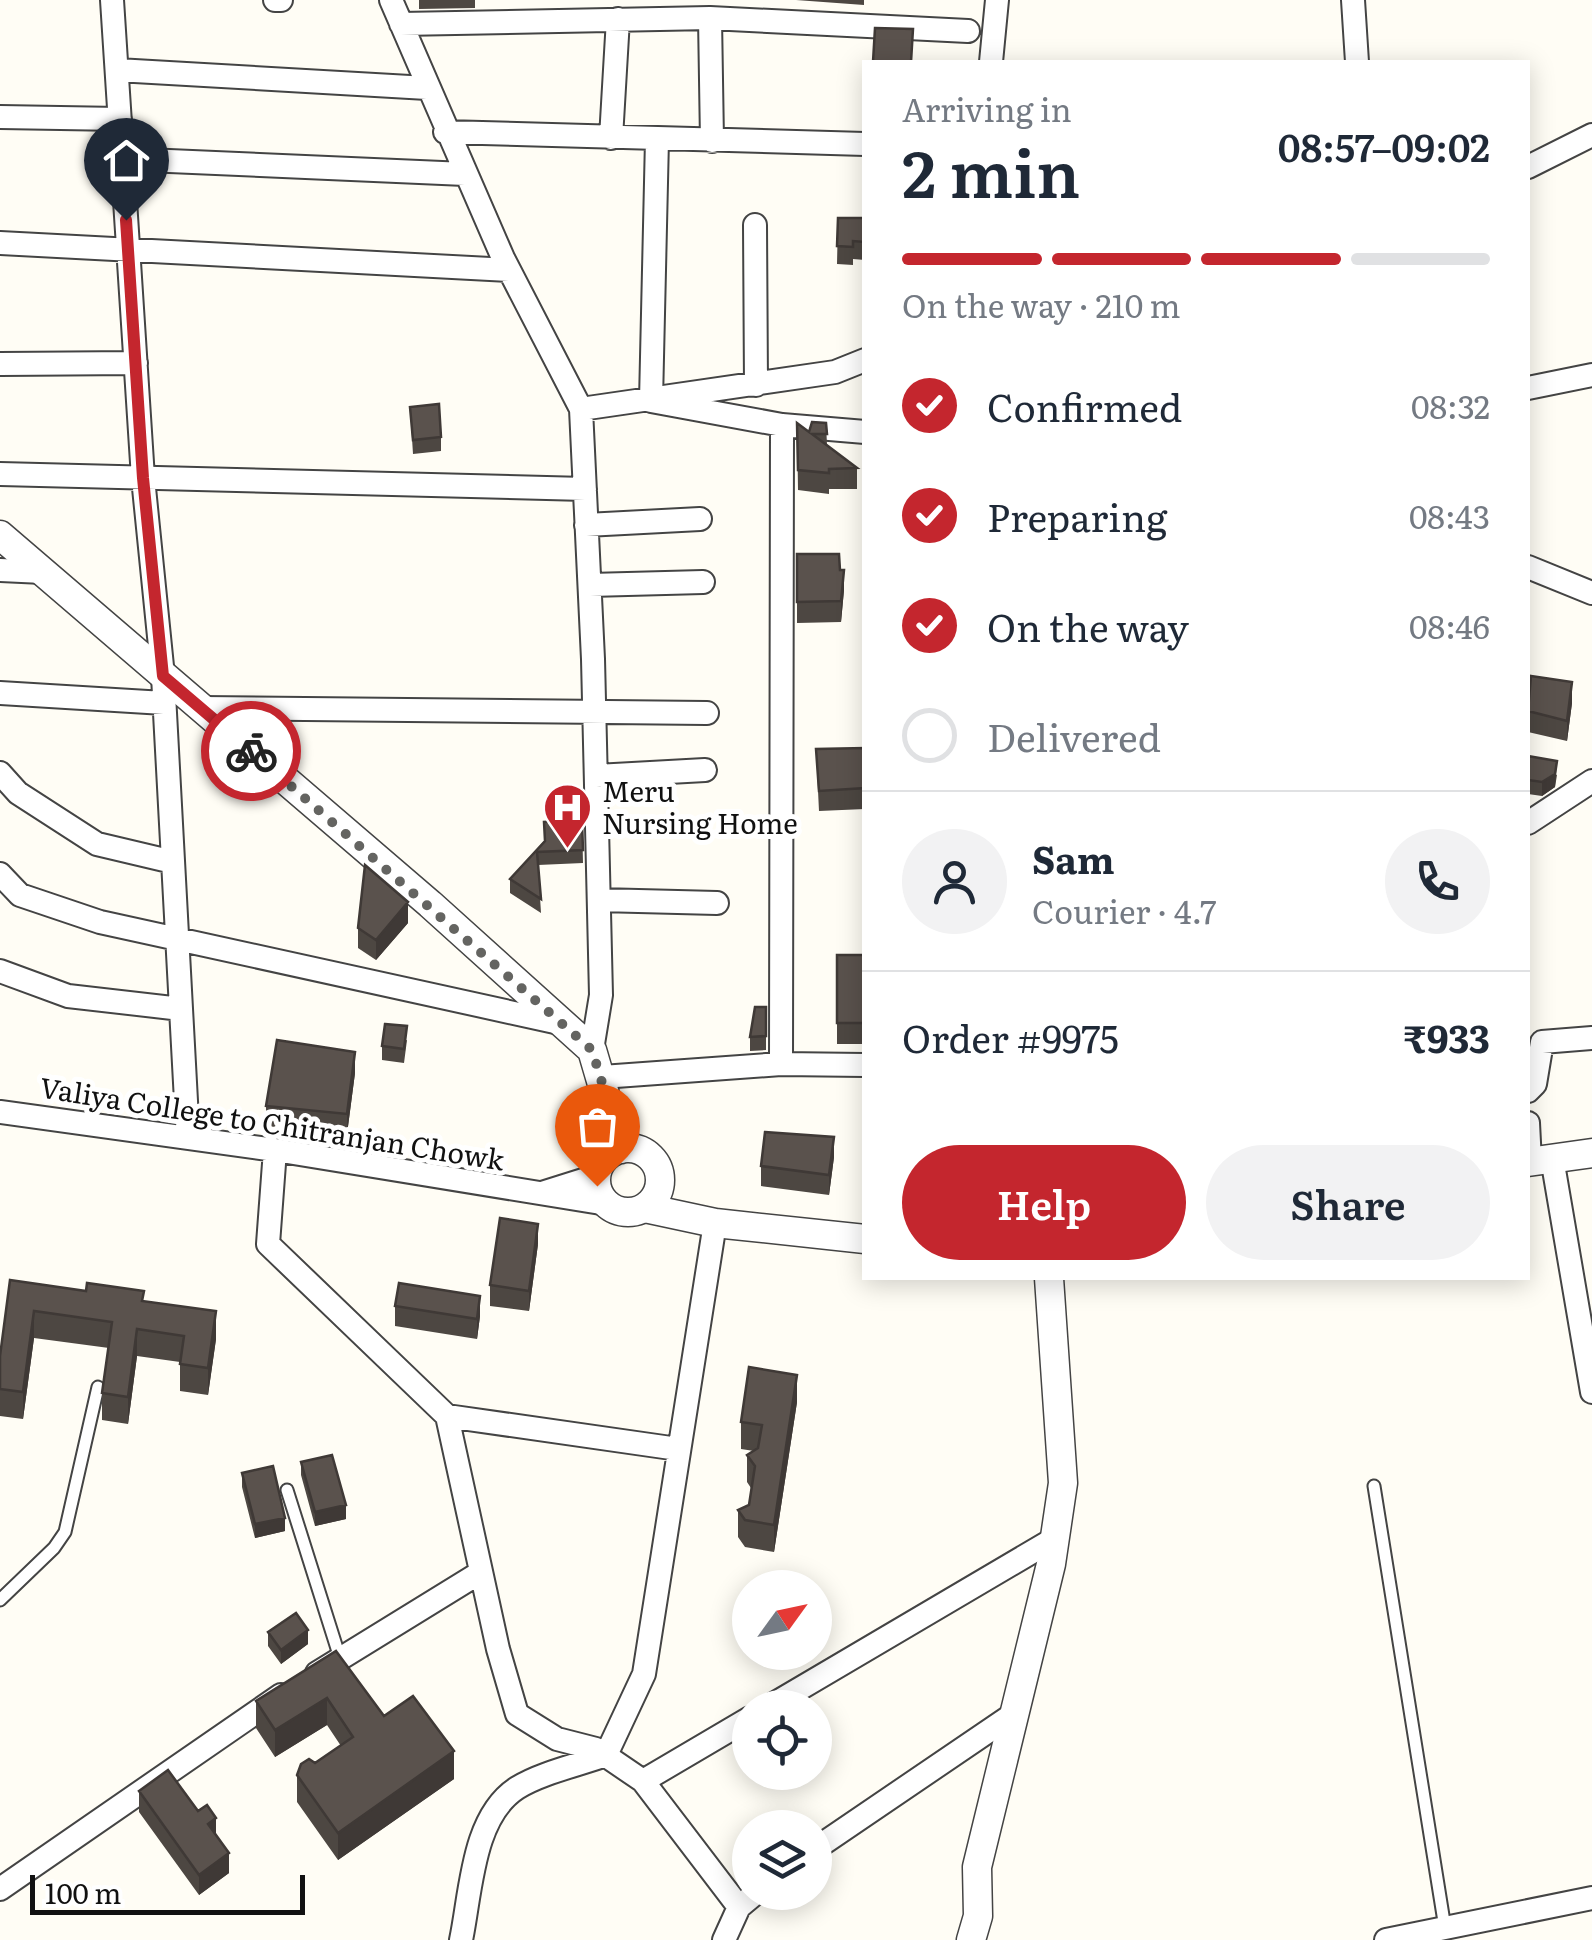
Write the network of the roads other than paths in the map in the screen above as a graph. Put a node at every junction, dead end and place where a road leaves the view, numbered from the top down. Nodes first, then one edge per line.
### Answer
1 (112, 0) edge
2 (391, 0) edge
3 (997, 0) edge
4 (1353, 0) edge
5 (658, 9) edge
6 (710, 18) junction
7 (618, 19) junction
8 (401, 24) junction
9 (968, 31) dead end
10 (991, 60) edge
11 (1357, 60) edge
12 (117, 70) junction
13 (427, 88) junction
14 (0, 118) edge
15 (120, 119) junction
16 (445, 132) junction
17 (1592, 135) edge
18 (611, 138) junction
19 (657, 139) junction
20 (712, 141) junction
21 (862, 144) edge
22 (122, 159) junction
23 (1530, 166) edge
24 (465, 174) junction
25 (755, 224) dead end
26 (0, 244) edge
27 (128, 251) junction
28 (509, 270) junction
29 (862, 361) edge
30 (136, 363) junction
31 (0, 364) edge
32 (1592, 375) edge
33 (756, 385) junction
34 (1530, 388) edge
35 (651, 401) junction
36 (581, 410) junction
37 (782, 426) junction
38 (862, 432) edge
39 (0, 474) edge
40 (143, 478) junction
41 (585, 489) junction
42 (700, 519) dead end
43 (586, 525) junction
44 (0, 535) edge
45 (0, 570) edge
46 (43, 572) junction
47 (1539, 577) edge
48 (703, 582) dead end
49 (590, 585) junction
50 (1592, 592) edge
51 (164, 689) junction
52 (0, 693) edge
53 (201, 708) junction
54 (594, 711) junction
55 (707, 713) dead end
56 (705, 770) dead end
57 (0, 773) edge
58 (596, 776) junction
59 (1592, 781) edge
60 (1530, 821) edge
61 (173, 862) junction
62 (0, 874) edge
63 (598, 900) junction
64 (717, 903) dead end
65 (177, 940) junction
66 (0, 971) edge
67 (181, 1009) junction
68 (564, 1024) junction
69 (1592, 1038) edge
70 (592, 1050) junction
71 (781, 1064) junction
72 (862, 1065) edge
73 (605, 1086) junction
74 (1530, 1089) edge
75 (0, 1112) edge
76 (1530, 1131) edge
77 (188, 1138) junction
78 (275, 1150) junction
79 (633, 1150) junction
80 (1592, 1153) edge
81 (1537, 1161) edge
82 (596, 1176) junction
83 (534, 1195) junction
84 (652, 1197) junction
85 (607, 1204) junction
86 (708, 1222) junction
87 (862, 1239) edge
88 (1049, 1280) edge
89 (98, 1387) edge
90 (1592, 1392) edge
91 (447, 1416) junction
92 (678, 1449) junction
93 (1374, 1486) dead end
94 (287, 1490) dead end
95 (1054, 1539) junction
96 (481, 1572) junction
97 (0, 1600) edge
98 (340, 1658) junction
99 (798, 1690) edge
100 (1015, 1713) junction
101 (732, 1729) edge
102 (606, 1755) junction
103 (643, 1781) junction
104 (832, 1838) edge
105 (732, 1882) edge
106 (0, 1889) edge
107 (1592, 1898) edge
108 (742, 1910) edge
109 (980, 1932) edge
110 (1446, 1934) edge
111 (462, 1940) edge
112 (724, 1940) edge
113 (1386, 1940) edge

1 - 12 street
2 - 8 street
3 - 10 street
4 - 11 street
5 - 6 street
5 - 7 street
6 - 9 street
6 - 20 street
7 - 8 street
7 - 18 street
8 - 13 street
12 - 13 street
12 - 15 street
13 - 16 street
14 - 15 street
15 - 22 street
16 - 18 street
16 - 24 street
17 - 23 street
18 - 19 street
19 - 20 street
19 - 35 street
20 - 21 street
22 - 24 street
22 - 27 street
24 - 28 street
25 - 33 street
26 - 27 street
27 - 28 street
27 - 30 street
28 - 36 street
29 - 33 street
30 - 31 street
30 - 40 street
32 - 34 street
33 - 35 street
35 - 36 street
35 - 37 street
36 - 41 street
37 - 38 street
37 - 71 street
39 - 40 street
40 - 41 street
40 - 51 street
41 - 43 street
42 - 43 street
43 - 49 street
44 - 46 street
45 - 46 street
46 - 51 street
47 - 50 street
48 - 49 street
49 - 54 street
51 - 52 street
51 - 53 street
51 - 61 street
53 - 54 street
53 - 68 street
54 - 55 street
54 - 58 street
56 - 58 street
57 - 61 street
58 - 63 street
59 - 60 street
61 - 65 street
62 - 65 street
63 - 64 street
63 - 70 street
65 - 67 street
65 - 68 street
66 - 67 street
67 - 77 street
68 - 70 street
69 - 74 street
70 - 73 street
71 - 72 street
71 - 73 street
73 - 79 street
75 - 77 street, Valiya College to Chitranjan Chowk
76 - 81 street
77 - 78 street, Valiya College to Chitranjan Chowk
78 - 83 street, Valiya College to Chitranjan Chowk
78 - 91 street
79 - 82 street
79 - 84 street
80 - 81 street
81 - 90 street
82 - 83 street, Valiya College to Chitranjan Chowk
82 - 85 street
83 - 85 street, Valiya College to Chitranjan Chowk
84 - 85 street
84 - 86 street
86 - 87 street
86 - 92 street
88 - 95 street
89 - 97 lane
91 - 92 street
91 - 96 street
92 - 102 street
93 - 110 lane
94 - 98 lane
95 - 99 street
95 - 100 street
96 - 98 street
96 - 102 street
98 - 106 street
100 - 104 street
100 - 109 street
101 - 103 street
102 - 103 street
102 - 111 street
103 - 105 street
107 - 110 street
108 - 112 street
110 - 113 street

